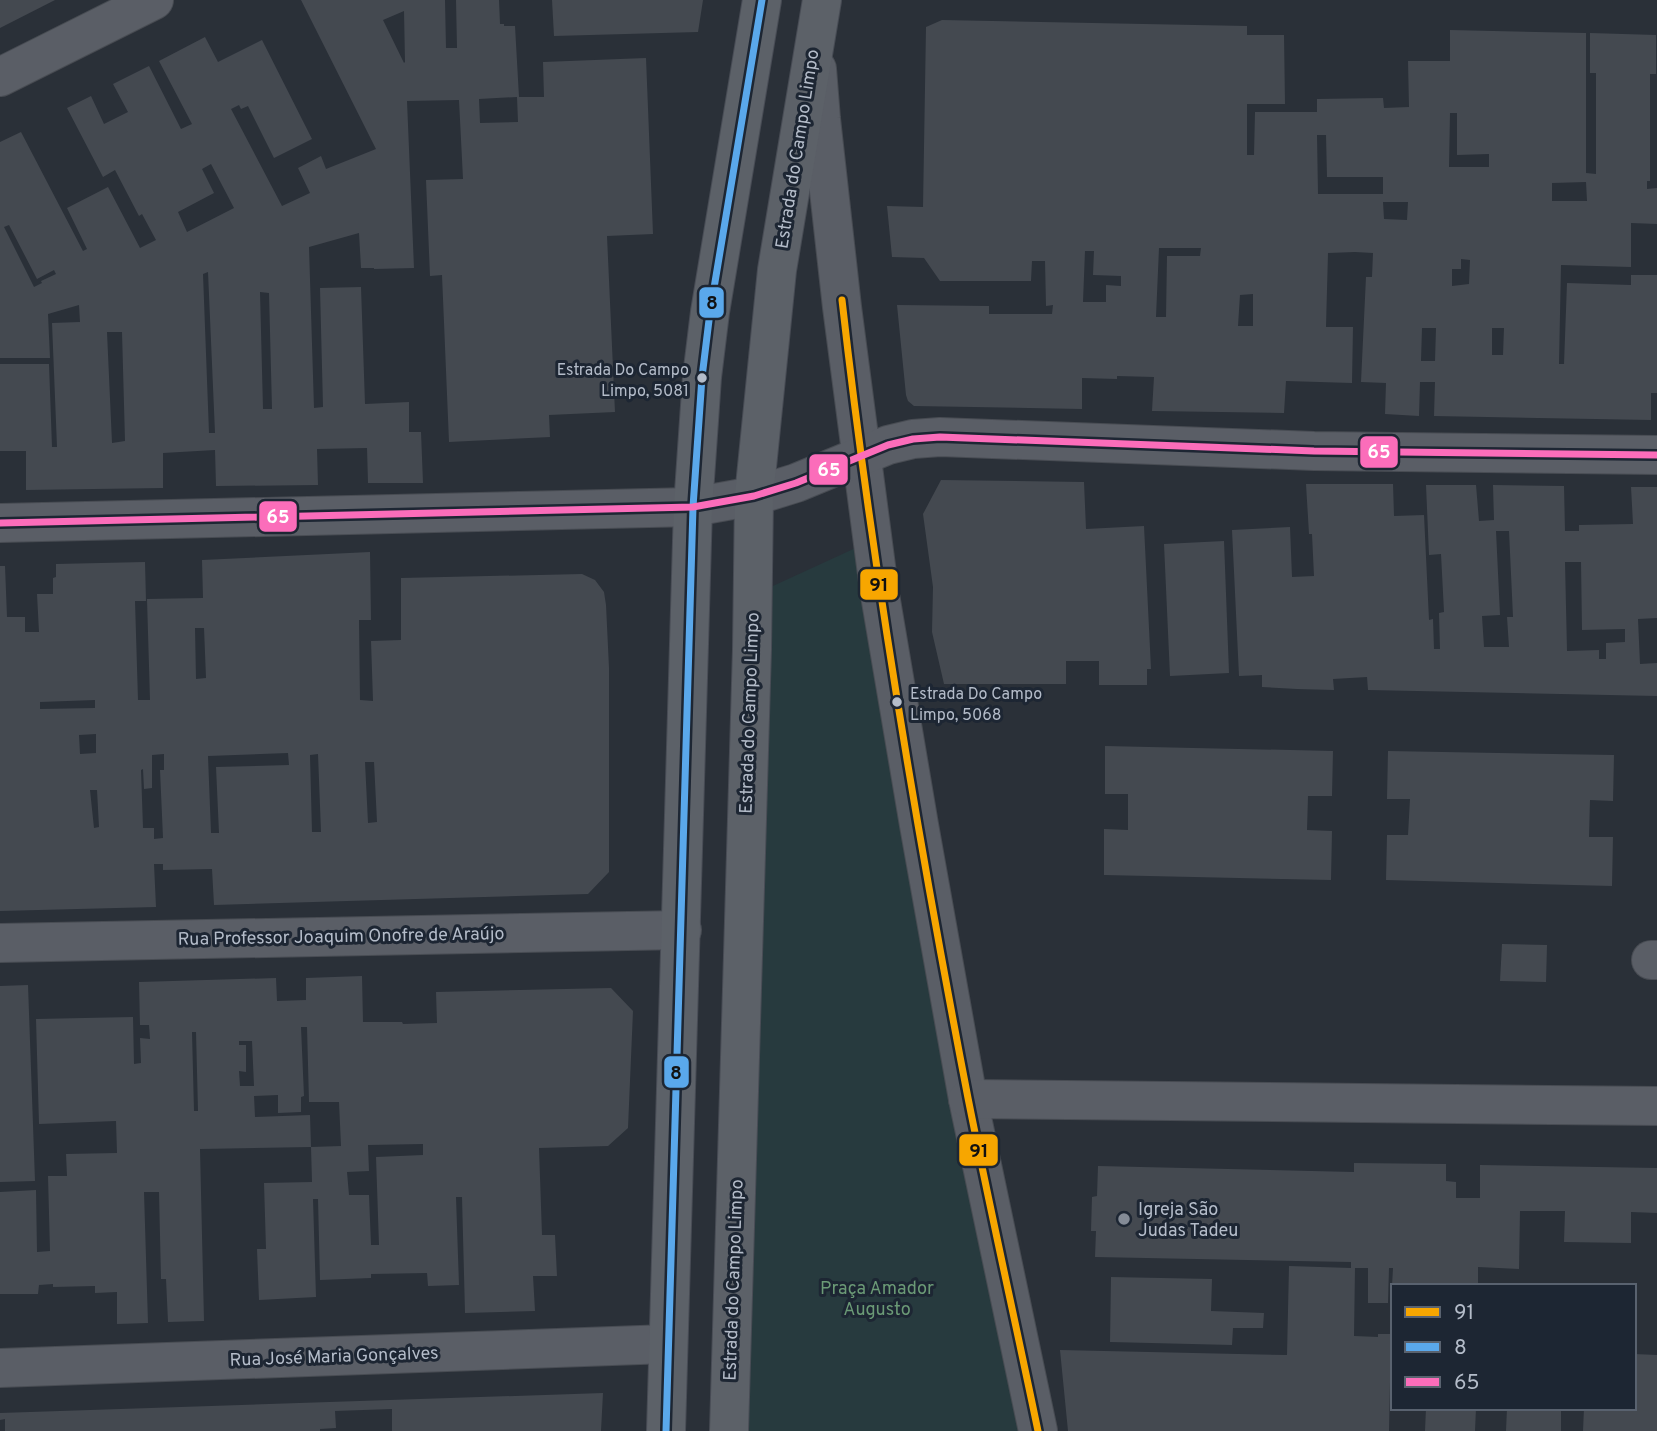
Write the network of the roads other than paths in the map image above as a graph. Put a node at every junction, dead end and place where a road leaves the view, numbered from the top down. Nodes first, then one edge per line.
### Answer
1 (154, 0) edge
2 (762, 0) edge
3 (822, 0) edge
4 (815, 44) junction
5 (0, 77) edge
6 (1657, 454) edge
7 (862, 455) junction
8 (754, 496) junction
9 (693, 507) junction
10 (0, 523) edge
11 (682, 930) junction
12 (0, 943) edge
13 (968, 1099) junction
14 (1657, 1106) edge
15 (668, 1344) junction
16 (0, 1368) edge
17 (666, 1431) edge
18 (729, 1431) edge
19 (1038, 1431) edge

1 - 5 street
2 - 9 main road
3 - 4 main road, Estrada do Campo Limpo
4 - 7 street
4 - 8 main road, Estrada do Campo Limpo
6 - 7 street
7 - 8 street
7 - 13 street
8 - 9 street
8 - 18 main road, Estrada do Campo Limpo
9 - 10 street
9 - 11 main road
11 - 12 street, Rua Professor Joaquim Onofre de Araújo
11 - 15 main road
13 - 14 street
13 - 19 street
15 - 16 street, Rua José Maria Gonçalves
15 - 17 main road

